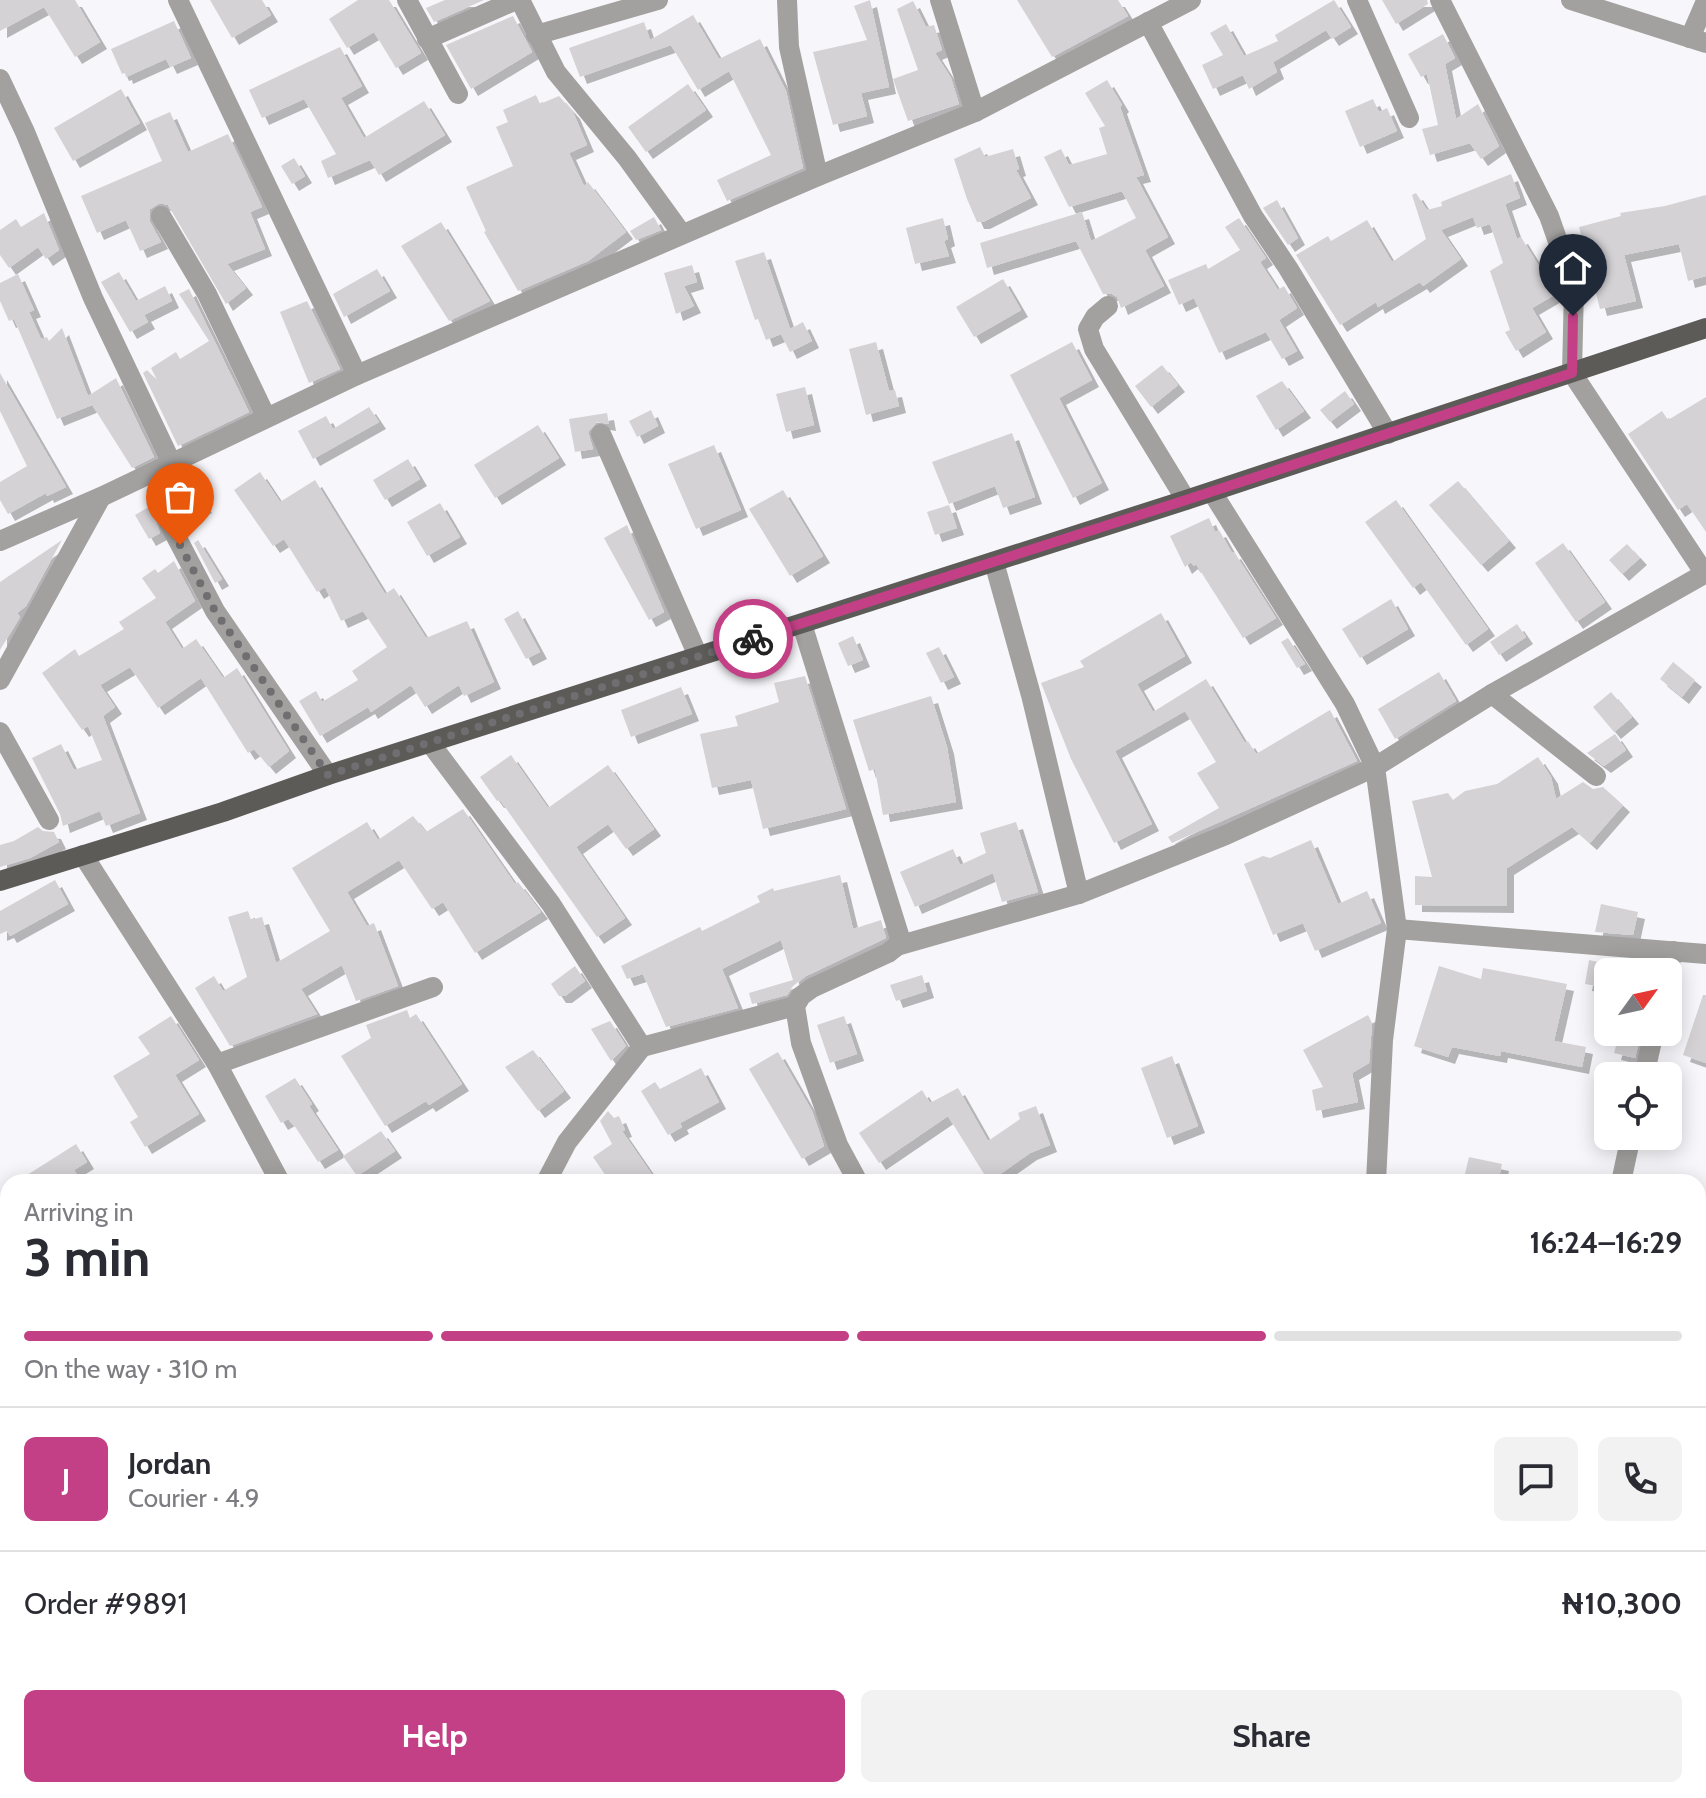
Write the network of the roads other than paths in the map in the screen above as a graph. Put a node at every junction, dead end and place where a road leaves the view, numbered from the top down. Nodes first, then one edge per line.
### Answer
1 (178, 0) edge
2 (407, 0) edge
3 (518, 0) edge
4 (658, 0) edge
5 (787, 0) edge
6 (940, 0) edge
7 (1191, 0) edge
8 (1357, 0) edge
9 (1440, 0) edge
10 (1571, 0) edge
11 (1706, 1) edge
12 (1148, 22) junction
13 (536, 35) junction
14 (427, 39) junction
15 (1698, 40) edge
16 (0, 79) edge
17 (458, 94) dead end
18 (975, 112) junction
19 (1409, 118) dead end
20 (818, 176) junction
21 (161, 216) dead end
22 (682, 234) junction
23 (1108, 306) dead end
24 (1706, 328) edge
25 (1572, 373) junction
26 (357, 375) junction
27 (266, 417) junction
28 (601, 434) dead end
29 (1388, 434) junction
30 (171, 462) junction
31 (1212, 492) junction
32 (101, 497) junction
33 (1186, 500) junction
34 (169, 523) dead end
35 (1, 540) edge
36 (994, 562) junction
37 (1706, 573) edge
38 (802, 624) junction
39 (698, 656) junction
40 (0, 680) edge
41 (1492, 694) junction
42 (0, 732) edge
43 (430, 743) junction
44 (1375, 767) junction
45 (328, 775) junction
46 (1596, 776) dead end
47 (49, 820) dead end
48 (83, 855) junction
49 (0, 881) edge
50 (1079, 894) junction
51 (1397, 929) junction
52 (897, 946) junction
53 (1673, 951) junction
54 (1706, 954) edge
55 (1671, 958) edge
56 (433, 987) dead end
57 (795, 1006) junction
58 (642, 1047) junction
59 (217, 1064) junction
60 (1628, 1150) edge
61 (276, 1174) edge
62 (550, 1174) edge
63 (854, 1174) edge
64 (1376, 1174) edge
65 (1623, 1174) edge

1 - 26 street
2 - 14 street
3 - 13 street
3 - 14 street
4 - 13 street
5 - 20 street
6 - 18 street
7 - 12 street
8 - 19 street
9 - 25 street
10 - 15 street
11 - 15 street
12 - 18 street
12 - 29 street
13 - 22 street
14 - 17 street
16 - 30 street
18 - 20 street
20 - 22 street
21 - 27 street
22 - 26 street
23 - 33 street
24 - 25 main road
25 - 29 main road
25 - 37 street
26 - 27 street
27 - 30 street
28 - 39 street
29 - 31 main road
30 - 32 street
31 - 33 main road
31 - 44 street
32 - 35 street
32 - 40 street
33 - 36 main road
34 - 45 street
36 - 38 main road
36 - 50 street
37 - 41 street
38 - 39 main road
38 - 52 street
39 - 43 main road
41 - 44 street
41 - 46 street
42 - 47 street
43 - 45 main road
43 - 58 street
44 - 50 street
44 - 51 street
45 - 48 main road
48 - 49 main road
48 - 59 street
50 - 52 street
51 - 53 street
51 - 64 street
52 - 57 street
53 - 54 street
53 - 55 street
56 - 59 street
57 - 58 street
57 - 63 street
58 - 62 street
59 - 61 street
60 - 65 street

